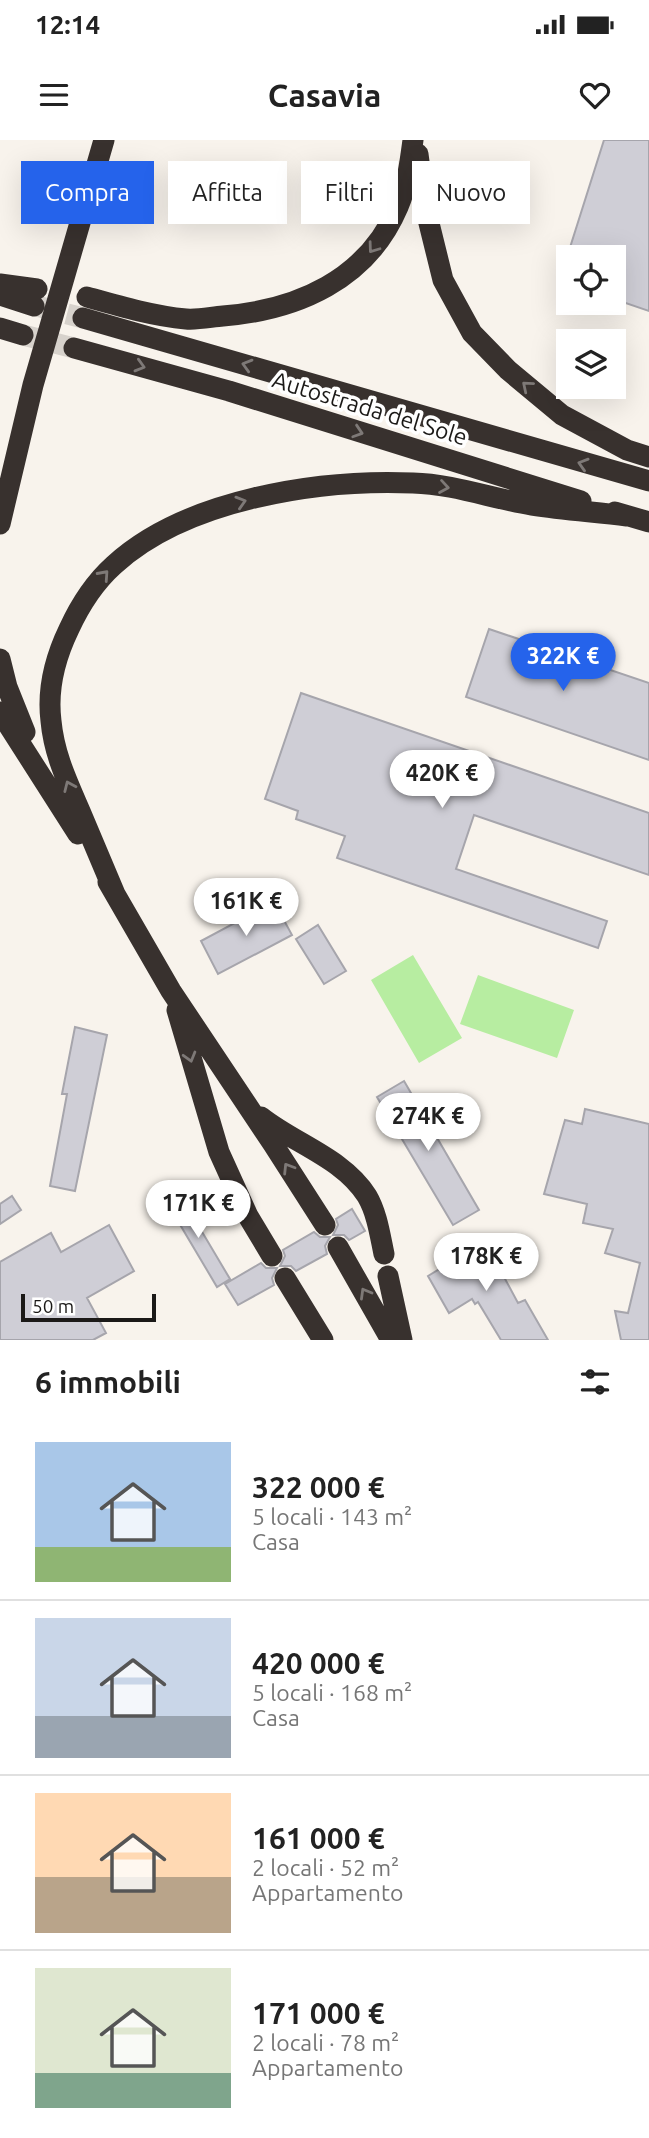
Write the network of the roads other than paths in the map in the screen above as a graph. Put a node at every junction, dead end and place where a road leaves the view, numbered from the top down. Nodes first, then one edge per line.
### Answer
1 (104, 140) edge
2 (415, 140) edge
3 (0, 284) edge
4 (0, 295) edge
5 (87, 297) tunnel mouth
6 (83, 318) tunnel mouth
7 (0, 328) edge
8 (23, 335) tunnel mouth
9 (74, 348) tunnel mouth
10 (649, 457) edge
11 (649, 481) edge
12 (627, 516) junction
13 (649, 522) edge
14 (0, 524) edge
15 (0, 659) edge
16 (0, 712) edge
17 (57, 800) junction
18 (115, 894) junction
19 (171, 991) junction
20 (250, 1109) junction
21 (325, 1225) dead end
22 (338, 1247) dead end
23 (384, 1254) dead end
24 (272, 1256) dead end
25 (388, 1276) dead end
26 (285, 1278) dead end
27 (323, 1340) edge
28 (391, 1340) edge
29 (402, 1340) edge

1 - 14 highway
2 -> 5 highway
10 -> 2 highway
3 - 4 highway
11 -> 6 highway, Autostrada del Sole
7 - 8 highway
9 -> 12 highway, Autostrada del Sole
12 - 13 highway, Autostrada del Sole
18 -> 12 highway
15 - 17 highway
16 - 17 highway
17 - 18 highway
18 - 19 highway
19 - 20 highway
19 -> 24 highway
21 -> 20 highway
20 - 23 highway
28 -> 22 highway
25 - 29 highway
26 - 27 highway

